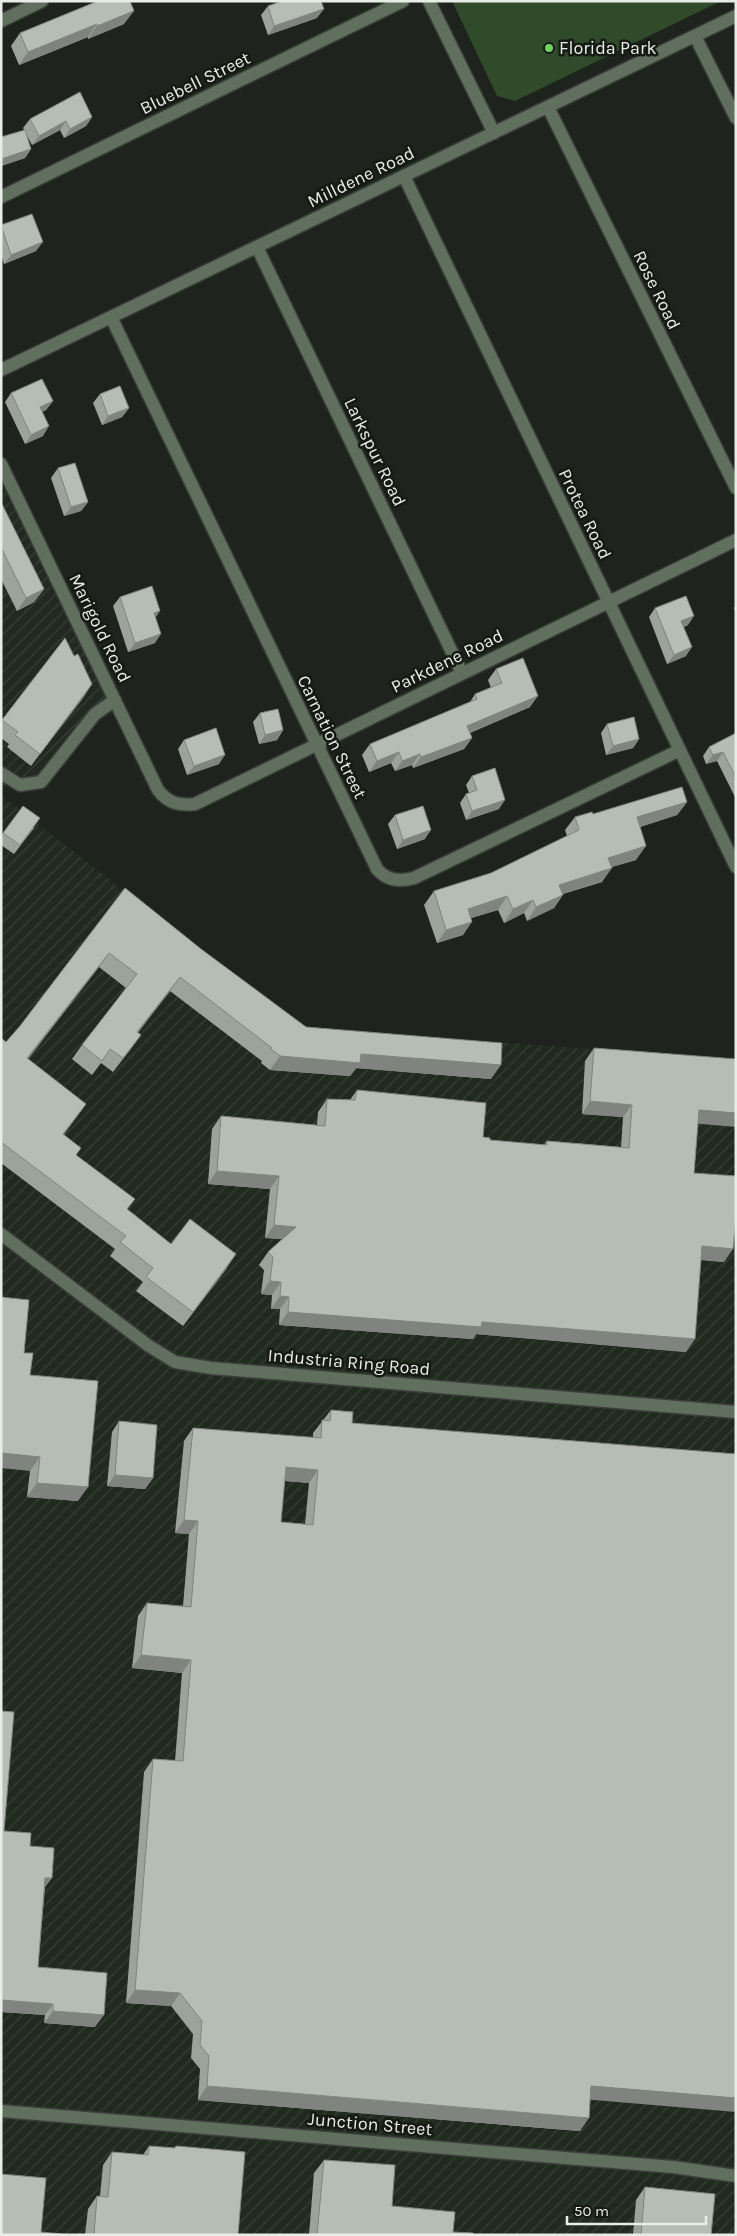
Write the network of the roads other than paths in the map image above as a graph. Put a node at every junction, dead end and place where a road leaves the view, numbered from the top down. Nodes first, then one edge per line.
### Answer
1 (42, 1) edge
2 (404, 1) edge
3 (429, 1) edge
4 (736, 16) edge
5 (1, 21) edge
6 (695, 36) junction
7 (548, 107) junction
8 (736, 118) edge
9 (494, 133) junction
10 (404, 176) junction
11 (1, 197) edge
12 (257, 247) junction
13 (111, 317) junction
14 (1, 370) edge
15 (1, 464) edge
16 (736, 488) edge
17 (736, 540) edge
18 (608, 602) junction
19 (462, 673) junction
20 (115, 700) junction
21 (316, 744) junction
22 (680, 750) junction
23 (1, 773) edge
24 (173, 803) joint
25 (736, 867) edge
26 (1, 1234) edge
27 (736, 1412) edge
28 (1, 2111) edge
29 (736, 2176) edge

1 - 5 street
2 - 11 street, Bluebell Street
3 - 9 street
4 - 6 street, Milldene Road
6 - 7 street, Milldene Road
6 - 8 street
7 - 9 street, Milldene Road
7 - 16 street, Rose Road
9 - 10 street, Milldene Road
10 - 12 street, Milldene Road
10 - 18 street, Protea Road
12 - 13 street, Milldene Road
12 - 19 street, Larkspur Road
13 - 14 street, Milldene Road
13 - 21 street, Carnation Street
15 - 20 street, Marigold Road
17 - 18 street, Parkdene Road
18 - 19 street, Parkdene Road
18 - 22 street, Protea Road
19 - 21 street, Parkdene Road
20 - 23 street
20 - 24 street, Marigold Road
21 - 22 street, Carnation Street
21 - 24 street, Parkdene Road
22 - 25 street, Protea Road
26 - 27 street, Industria Ring Road
28 - 29 street, Junction Street

